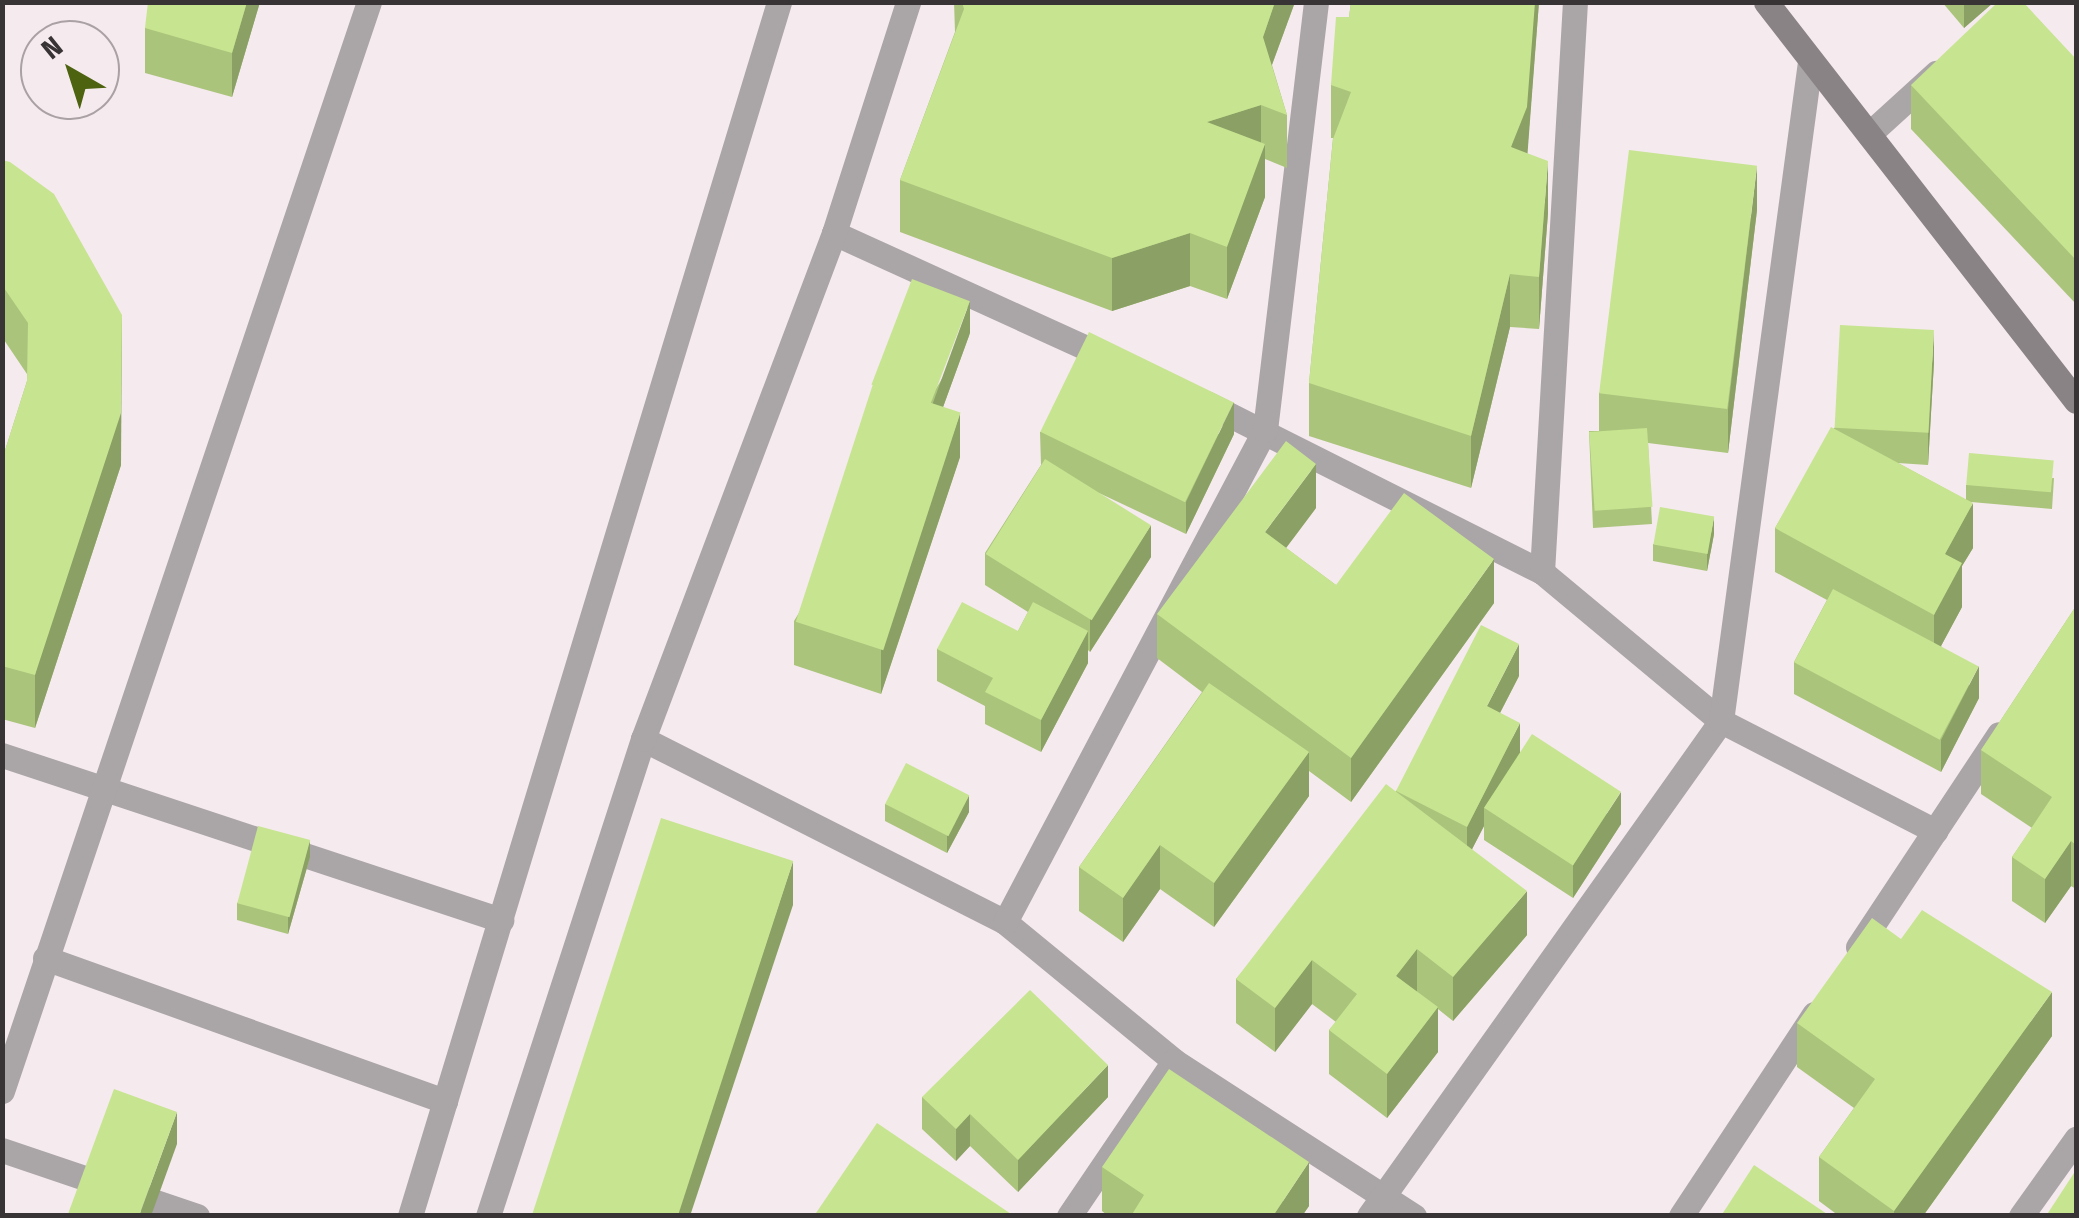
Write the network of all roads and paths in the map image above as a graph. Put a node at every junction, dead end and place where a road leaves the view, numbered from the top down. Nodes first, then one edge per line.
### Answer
1 (368, 2) edge
2 (779, 2) edge
3 (908, 2) edge
4 (1316, 2) edge
5 (1576, 2) edge
6 (1766, 2) edge
7 (1956, 55) edge
8 (1810, 62) junction
9 (1870, 134) junction
10 (834, 233) junction
11 (1139, 373) edge
12 (1175, 389) edge
13 (2076, 401) edge
14 (1265, 430) junction
15 (1542, 572) junction
16 (2011, 716) edge
17 (1721, 721) junction
18 (643, 738) junction
19 (2, 755) edge
20 (98, 793) junction
21 (1935, 831) junction
22 (501, 920) junction
23 (1006, 922) junction
24 (45, 958) junction
25 (1174, 1061) junction
26 (2, 1091) edge
27 (445, 1101) junction
28 (2076, 1139) edge
29 (2, 1150) edge
30 (1376, 1206) edge
31 (197, 1216) edge
32 (410, 1216) edge
33 (488, 1216) edge
34 (1069, 1216) edge
35 (1414, 1216) edge
36 (1681, 1216) edge
37 (2022, 1216) edge

1 - 20 street
2 - 22 street
3 - 10 street
4 - 14 street
5 - 15 street
6 - 8 street
7 - 9 street
8 - 9 street
8 - 17 street
9 - 13 street
10 - 11 street
10 - 18 street
12 - 14 street
14 - 15 street
14 - 23 street
15 - 17 street
16 - 21 street
17 - 21 street
17 - 30 street
18 - 23 street
18 - 33 street
19 - 20 street
20 - 22 street
20 - 24 street
21 - 36 street
22 - 27 street
23 - 25 street
24 - 26 street
24 - 27 street
25 - 30 street
25 - 34 street
27 - 32 street
28 - 37 street
29 - 31 street
30 - 35 street

